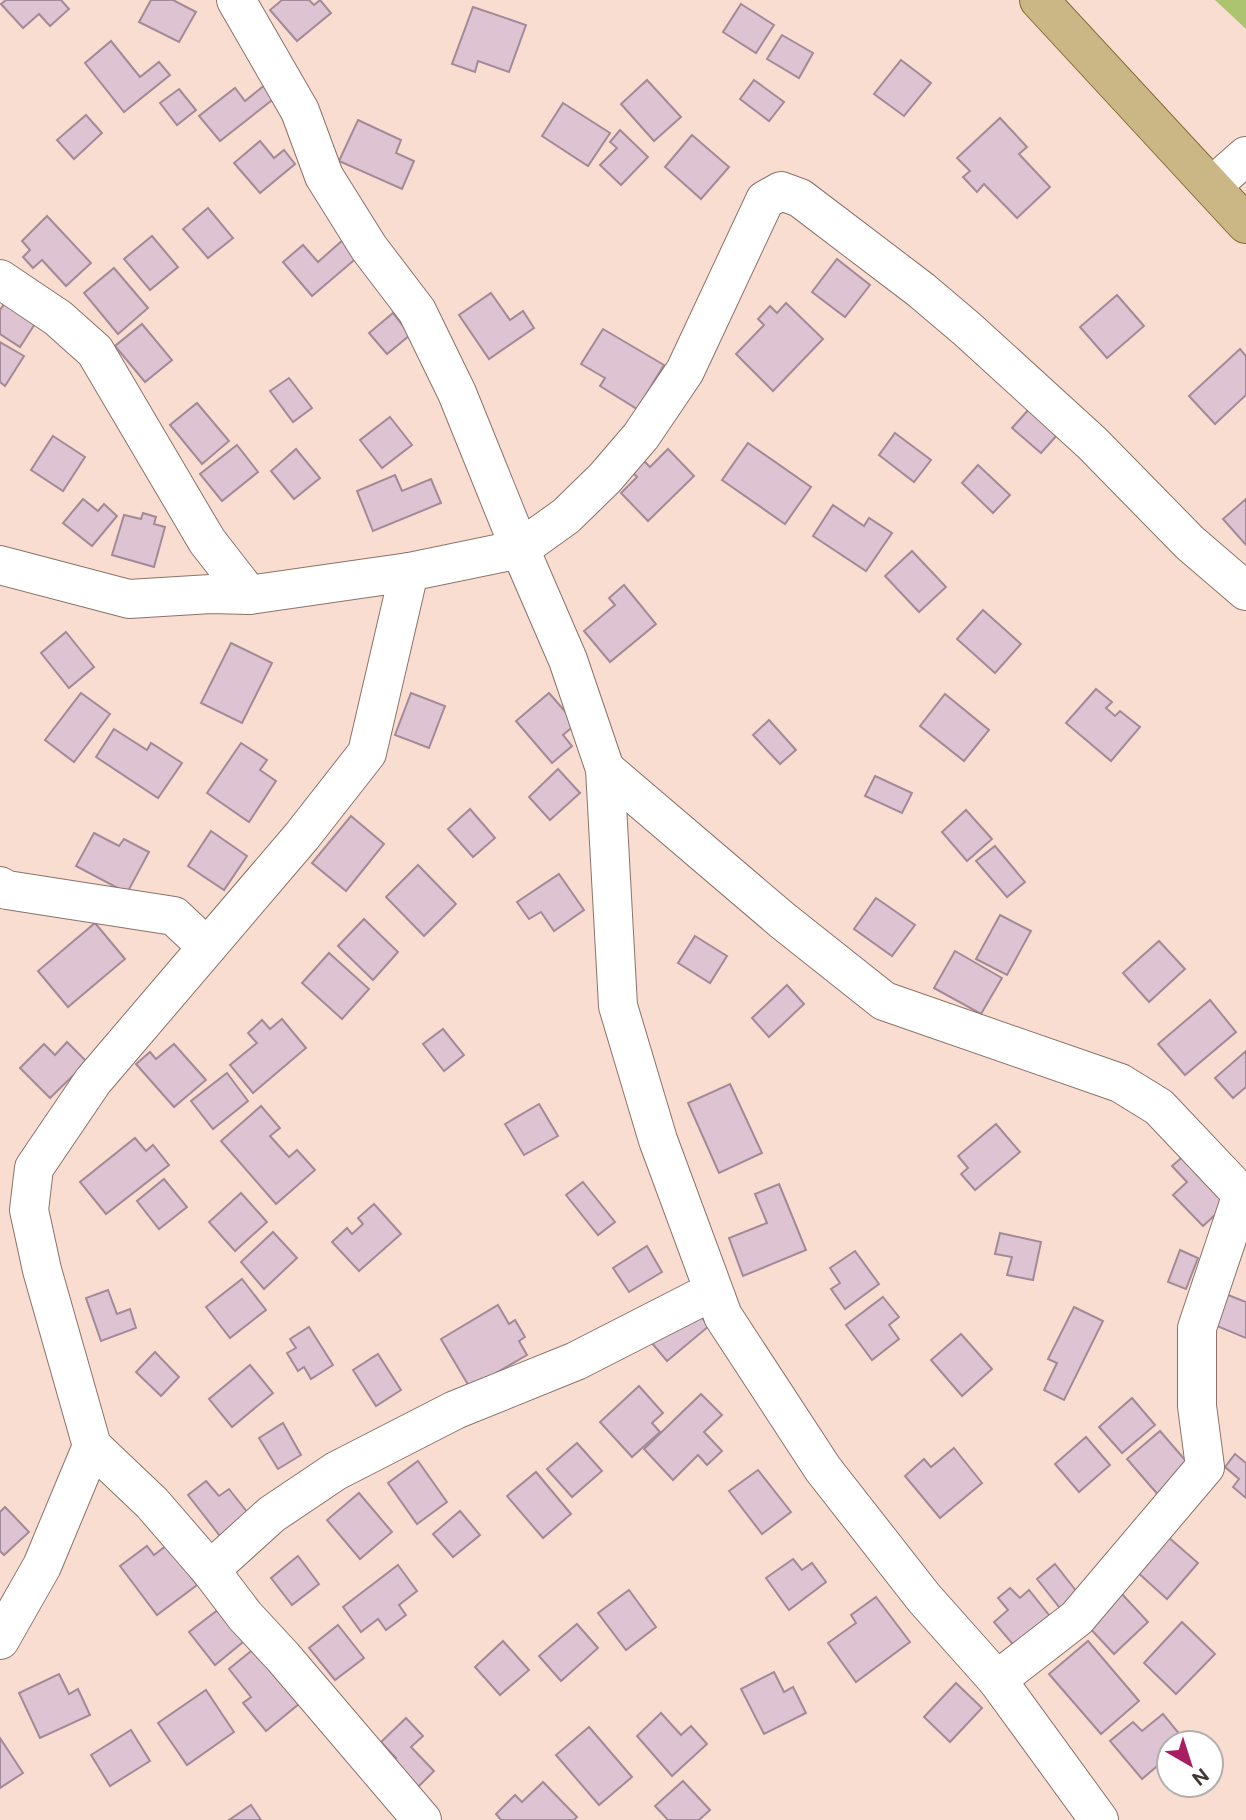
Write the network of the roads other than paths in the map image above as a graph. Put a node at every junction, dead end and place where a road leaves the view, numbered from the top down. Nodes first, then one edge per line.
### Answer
1 (236, 0) edge
2 (1039, 0) edge
3 (1246, 156) edge
4 (1212, 186) junction
5 (1246, 224) edge
6 (0, 279) edge
7 (520, 549) junction
8 (0, 565) edge
9 (409, 572) junction
10 (1246, 591) edge
11 (249, 595) junction
12 (605, 769) junction
13 (0, 886) edge
14 (207, 947) junction
15 (1244, 1197) edge
16 (713, 1291) junction
17 (92, 1446) junction
18 (210, 1570) junction
19 (0, 1640) edge
20 (997, 1680) junction
21 (422, 1820) edge
22 (1099, 1820) edge

1 - 7 street
2 - 4 main road
3 - 4 street
4 - 5 main road
6 - 11 street
7 - 9 street
7 - 10 street
7 - 12 street
8 - 11 street
9 - 11 street
9 - 14 street
12 - 15 street
12 - 16 street
13 - 14 street
14 - 17 street
15 - 20 street
16 - 18 street
16 - 20 street
17 - 18 street
17 - 19 street
18 - 21 street
20 - 22 street

